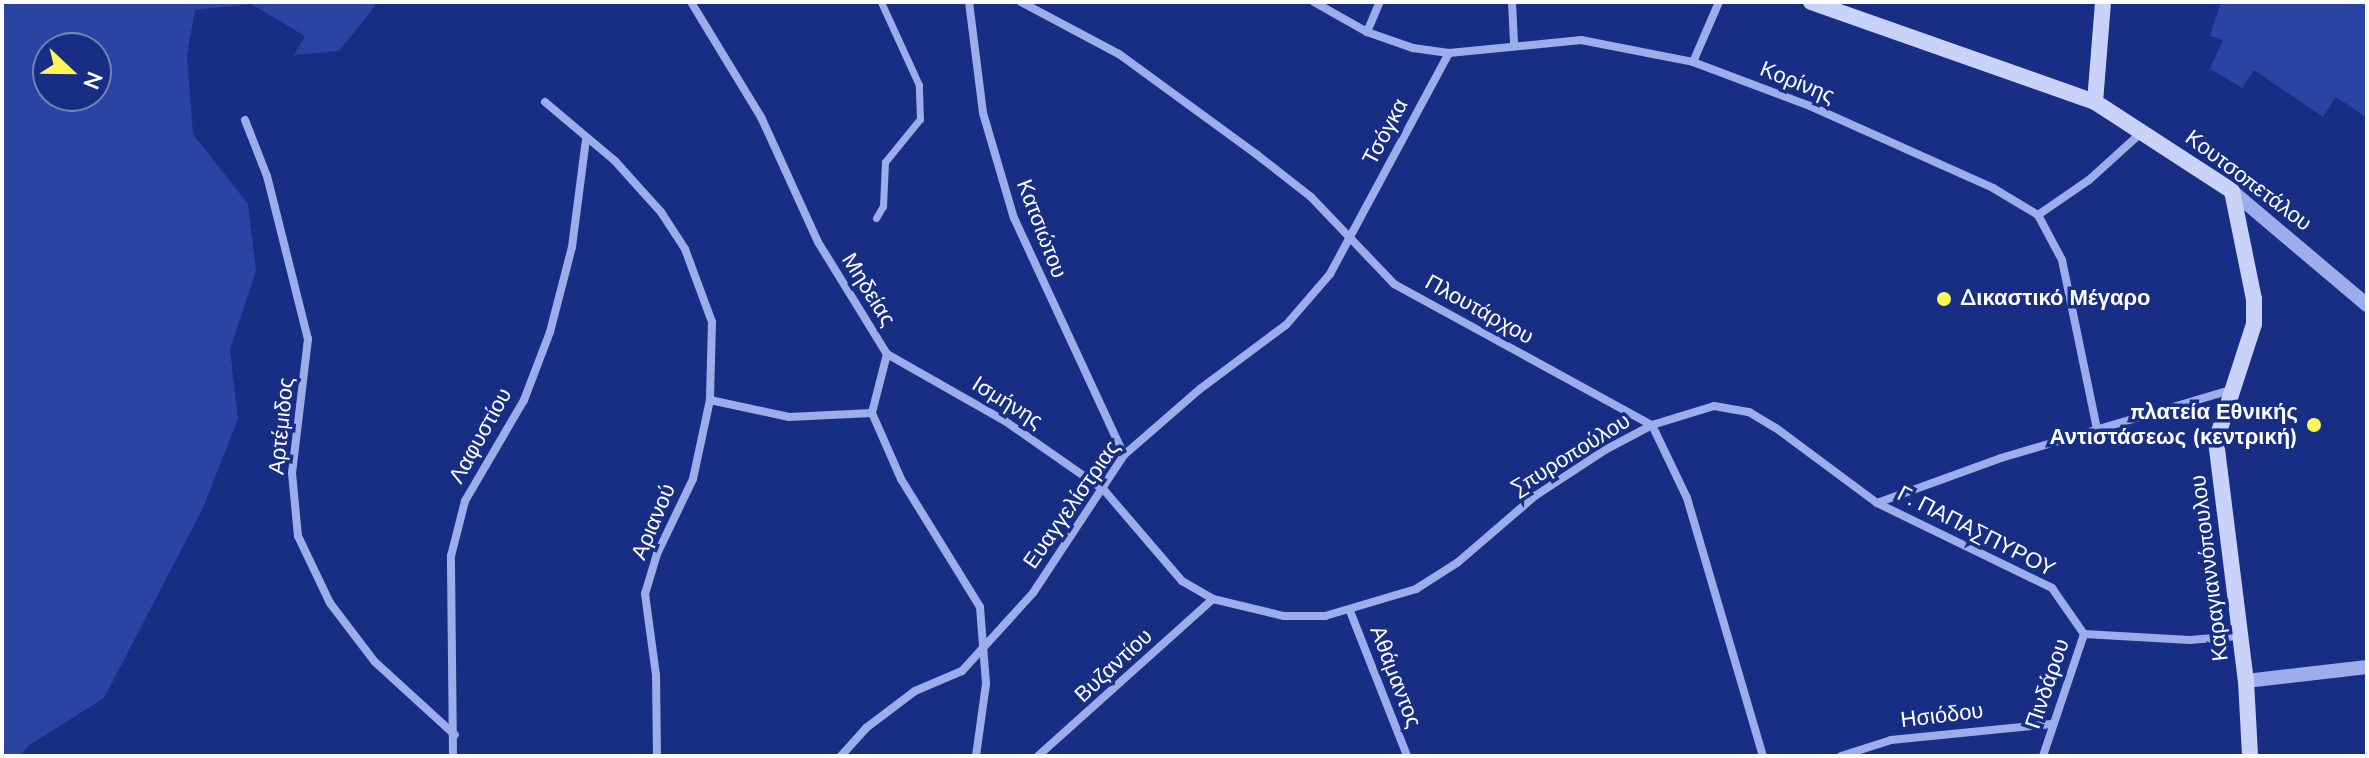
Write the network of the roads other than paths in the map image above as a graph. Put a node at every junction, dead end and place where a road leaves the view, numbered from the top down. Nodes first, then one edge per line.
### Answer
1 (691, 2) edge
2 (881, 2) edge
3 (969, 2) edge
4 (1021, 2) edge
5 (1314, 2) edge
6 (1380, 2) edge
7 (1512, 2) edge
8 (1719, 2) edge
9 (1811, 2) edge
10 (2103, 2) edge
11 (1367, 32) junction
12 (1514, 43) junction
13 (1449, 53) junction
14 (1693, 62) junction
15 (545, 102) dead end
16 (2095, 102) junction
17 (245, 120) dead end
18 (2143, 131) junction
19 (586, 139) junction
20 (2232, 191) junction
21 (2038, 215) junction
22 (876, 218) dead end
23 (1356, 229) joint
24 (1350, 239) junction
25 (2367, 305) edge
26 (887, 354) junction
27 (2230, 390) junction
28 (710, 400) junction
29 (872, 413) junction
30 (1652, 425) junction
31 (2097, 429) junction
32 (1124, 455) junction
33 (1104, 490) junction
34 (1877, 503) junction
35 (1213, 599) junction
36 (1350, 611) junction
37 (2084, 634) junction
38 (2238, 636) junction
39 (986, 646) junction
40 (2367, 667) edge
41 (2246, 681) junction
42 (2051, 724) junction
43 (455, 735) junction
44 (453, 756) edge
45 (657, 756) edge
46 (841, 756) edge
47 (976, 756) edge
48 (1038, 756) edge
49 (1407, 756) edge
50 (1763, 756) edge
51 (1841, 756) edge
52 (2043, 756) edge
53 (2250, 756) edge

1 - 26 street, Μηδείας
2 - 22 street
3 - 32 street, Κατσιώτου
4 - 24 street, Πλουτάρχου
5 - 11 street, Κορίνης
6 - 11 street
7 - 12 street
8 - 14 street
9 - 16 main road, Κουτσοπετάλου
10 - 16 main road
11 - 13 street, Κορίνης
12 - 13 street, Κορίνης
12 - 14 street, Κορίνης
13 - 23 street, Τσόγκα
14 - 21 street, Κορίνης
15 - 19 street, Αριανού
16 - 18 main road, Κουτσοπετάλου
17 - 43 street, Αρτέμιδος
18 - 20 main road, Κουτσοπετάλου
18 - 21 street
19 - 28 street, Αριανού
19 - 43 street, Λαφυστίου
20 - 25 street, Κουτσοπετάλου
20 - 27 main road, Καραγιαννόπουλου
21 - 31 street
23 - 24 street, Ευαγγελίστριας
24 - 30 street, Πλουτάρχου
24 - 32 street, Ευαγγελίστριας
26 - 29 street, Μηδείας
26 - 33 street, Ισμήνης
27 - 31 street
27 - 38 main road, Καραγιαννόπουλου
28 - 29 street
28 - 45 street, Αριανού
29 - 39 street
30 - 34 street, Σπυροπούλου
30 - 36 street, Σπυροπούλου
30 - 50 street
31 - 34 street
32 - 33 street, Ευαγγελίστριας
33 - 35 street, Σπυροπούλου
33 - 39 street, Ευαγγελίστριας
34 - 37 street, Γ. ΠΑΠΑΣΠΥΡΟΥ
35 - 36 street, Σπυροπούλου
35 - 48 street, Βυζαντίου
36 - 49 street, Αθάμαντος
37 - 38 street, Πινδάρου
37 - 42 street, Πινδάρου
38 - 41 main road, Καραγιαννόπουλου
39 - 46 street, Ευαγγελίστριας
39 - 47 street
40 - 41 street
41 - 53 main road, Καραγιαννόπουλου
42 - 51 street, Ησιόδου
42 - 52 street, Πινδάρου
43 - 44 street, Λαφυστίου

